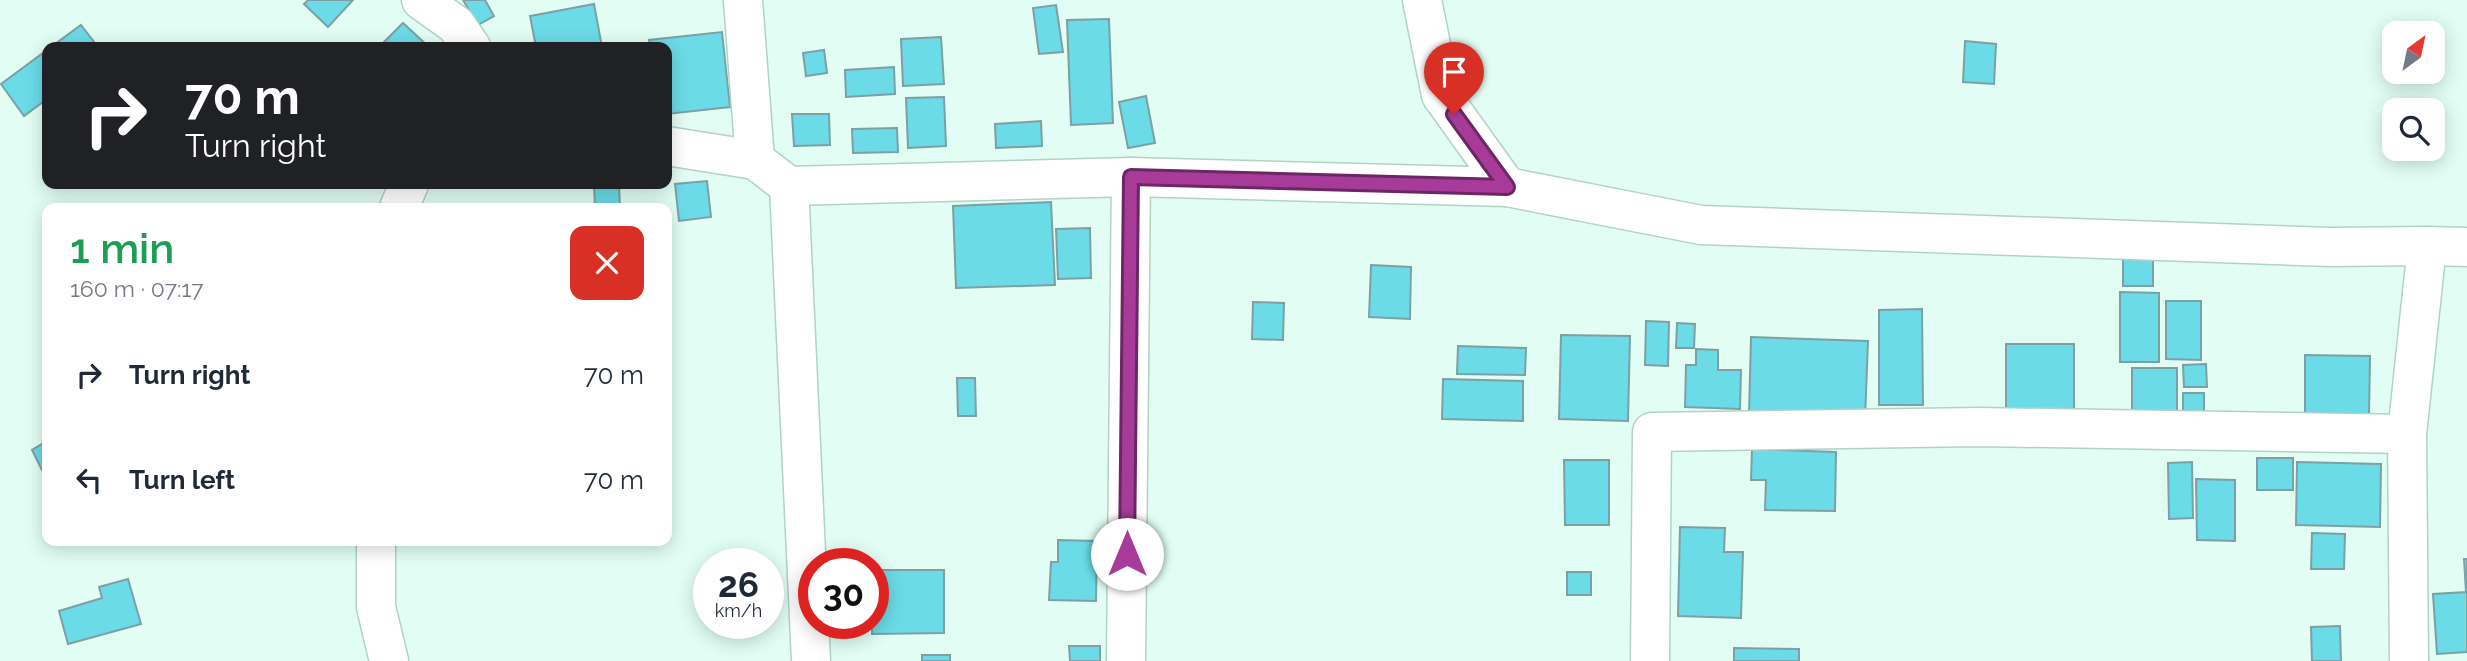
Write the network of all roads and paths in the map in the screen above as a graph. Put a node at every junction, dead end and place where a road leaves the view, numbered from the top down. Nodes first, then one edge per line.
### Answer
1 (421, 0) edge
2 (743, 0) edge
3 (1422, 0) edge
4 (467, 42) edge
5 (672, 147) edge
6 (755, 160) junction
7 (1131, 177) junction
8 (789, 186) junction
9 (1507, 187) junction
10 (2427, 246) junction
11 (2467, 247) edge
12 (2407, 434) junction
13 (376, 546) edge
14 (389, 661) edge
15 (811, 661) edge
16 (1126, 661) edge
17 (1650, 661) edge
18 (2409, 661) edge

1 - 4 street
2 - 6 street
3 - 9 street
5 - 6 street
6 - 8 street
7 - 8 street
7 - 9 street
7 - 16 street
8 - 15 street
9 - 10 street
10 - 11 street
10 - 12 street
12 - 17 street
12 - 18 street
13 - 14 street

